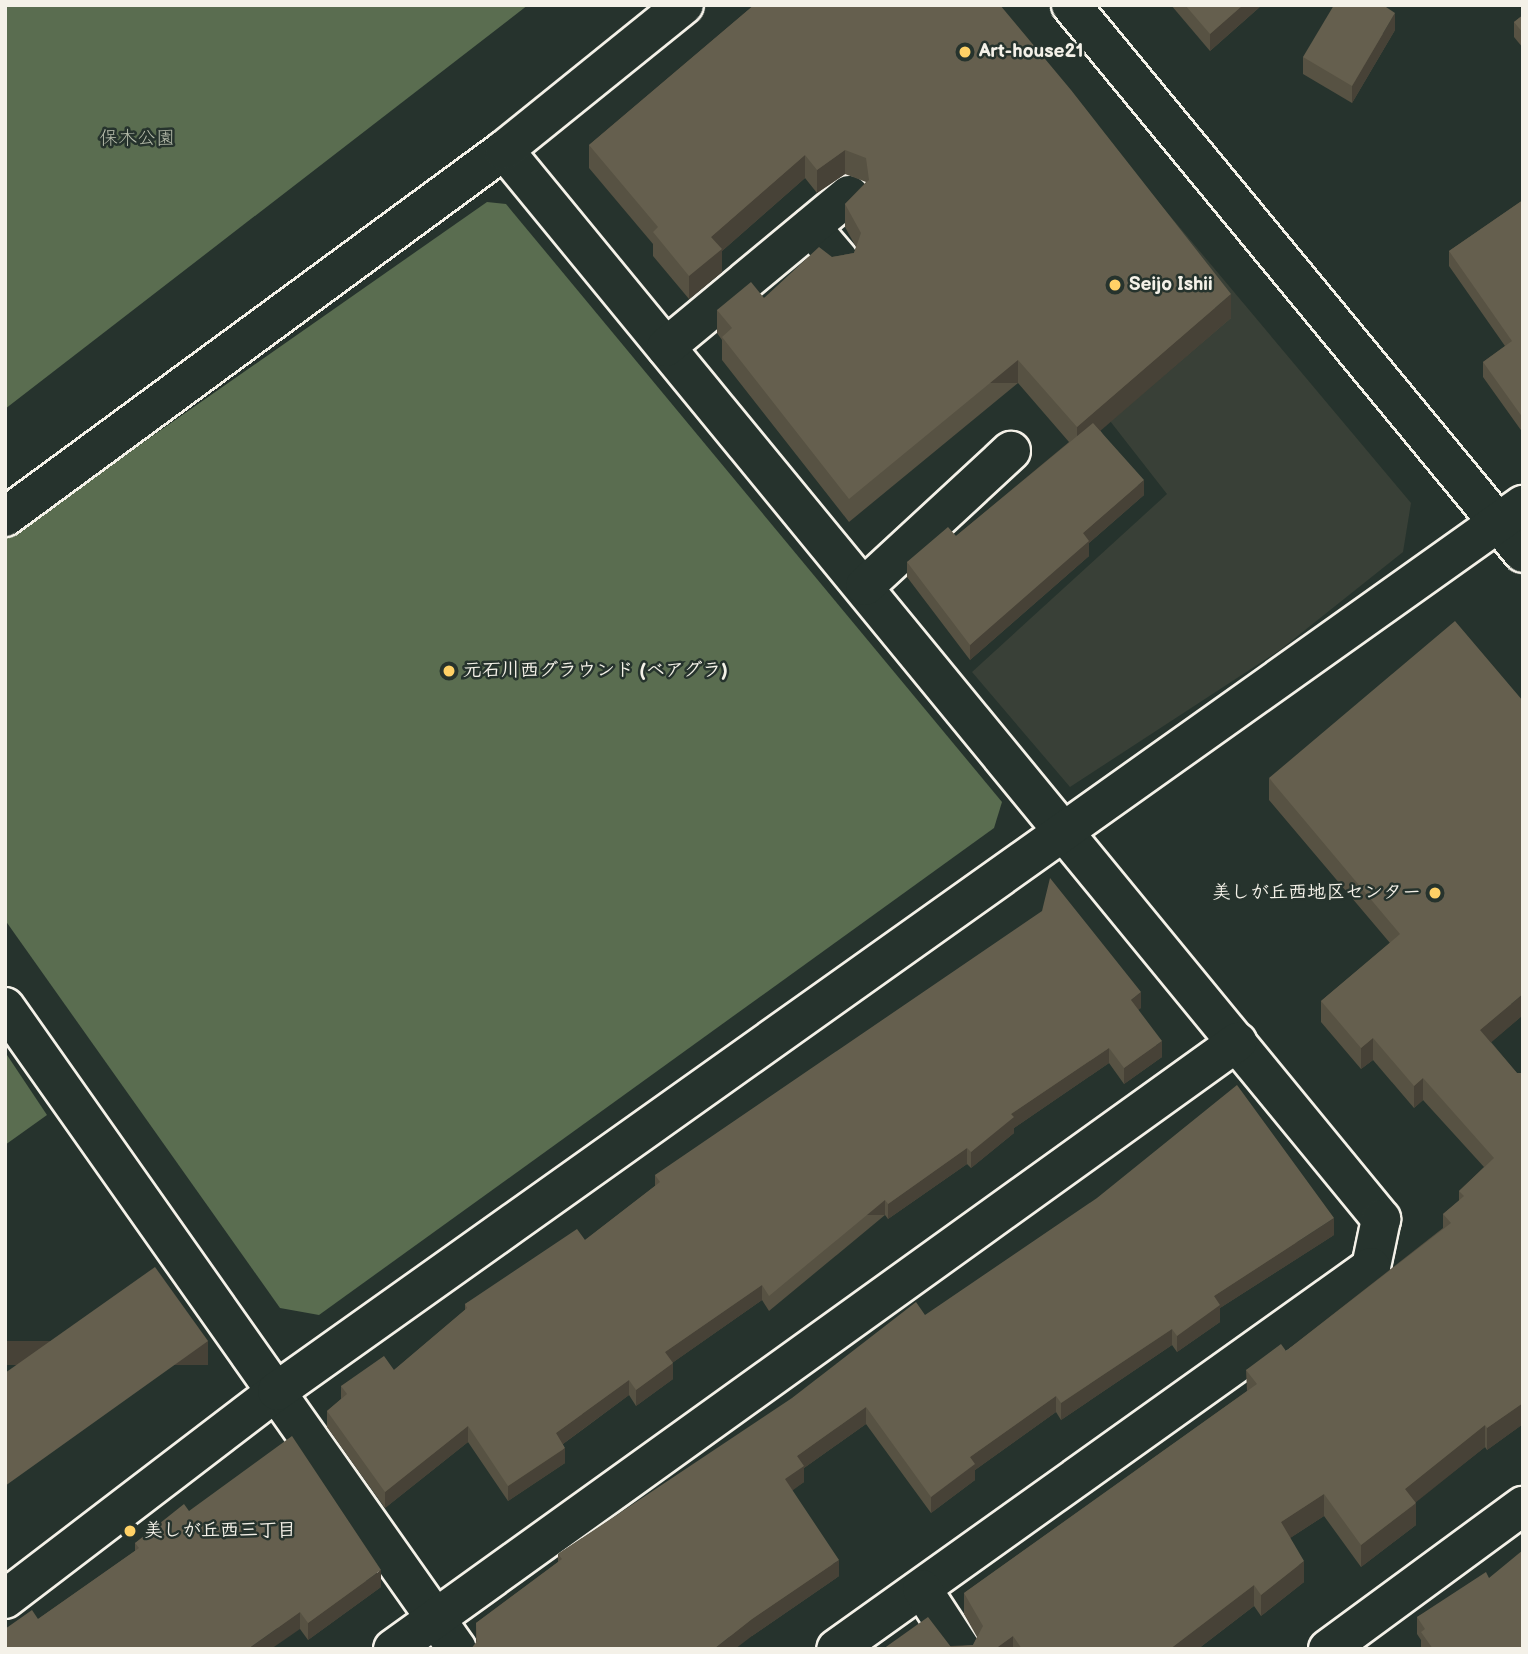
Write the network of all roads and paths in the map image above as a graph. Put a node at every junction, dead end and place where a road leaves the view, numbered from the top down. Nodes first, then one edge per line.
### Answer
1 (684, 5) edge
2 (1071, 5) edge
3 (503, 150) junction
4 (849, 195) dead end
5 (811, 227) junction
6 (839, 260) edge
7 (666, 347) junction
8 (1011, 451) dead end
9 (1510, 514) edge
10 (5, 517) edge
11 (1523, 553) edge
12 (865, 586) junction
13 (1065, 835) junction
14 (5, 1007) edge
15 (1237, 1042) junction
16 (277, 1391) junction
17 (1523, 1506) edge
18 (922, 1589) junction
19 (5, 1599) edge
20 (435, 1618) junction
21 (1337, 1647) edge
22 (393, 1649) edge
23 (457, 1649) edge
24 (836, 1649) edge
25 (961, 1649) edge

1 - 3 street
2 - 9 street
3 - 7 street
3 - 10 street
4 - 5 street
5 - 6 street
5 - 7 street
7 - 12 street
8 - 12 street
9 - 11 street
9 - 13 street
12 - 13 street
13 - 15 street
13 - 16 street
14 - 16 street
15 - 18 street
15 - 20 street
16 - 19 street
16 - 20 street
17 - 21 street
18 - 24 street
18 - 25 street
20 - 22 street
20 - 23 street

